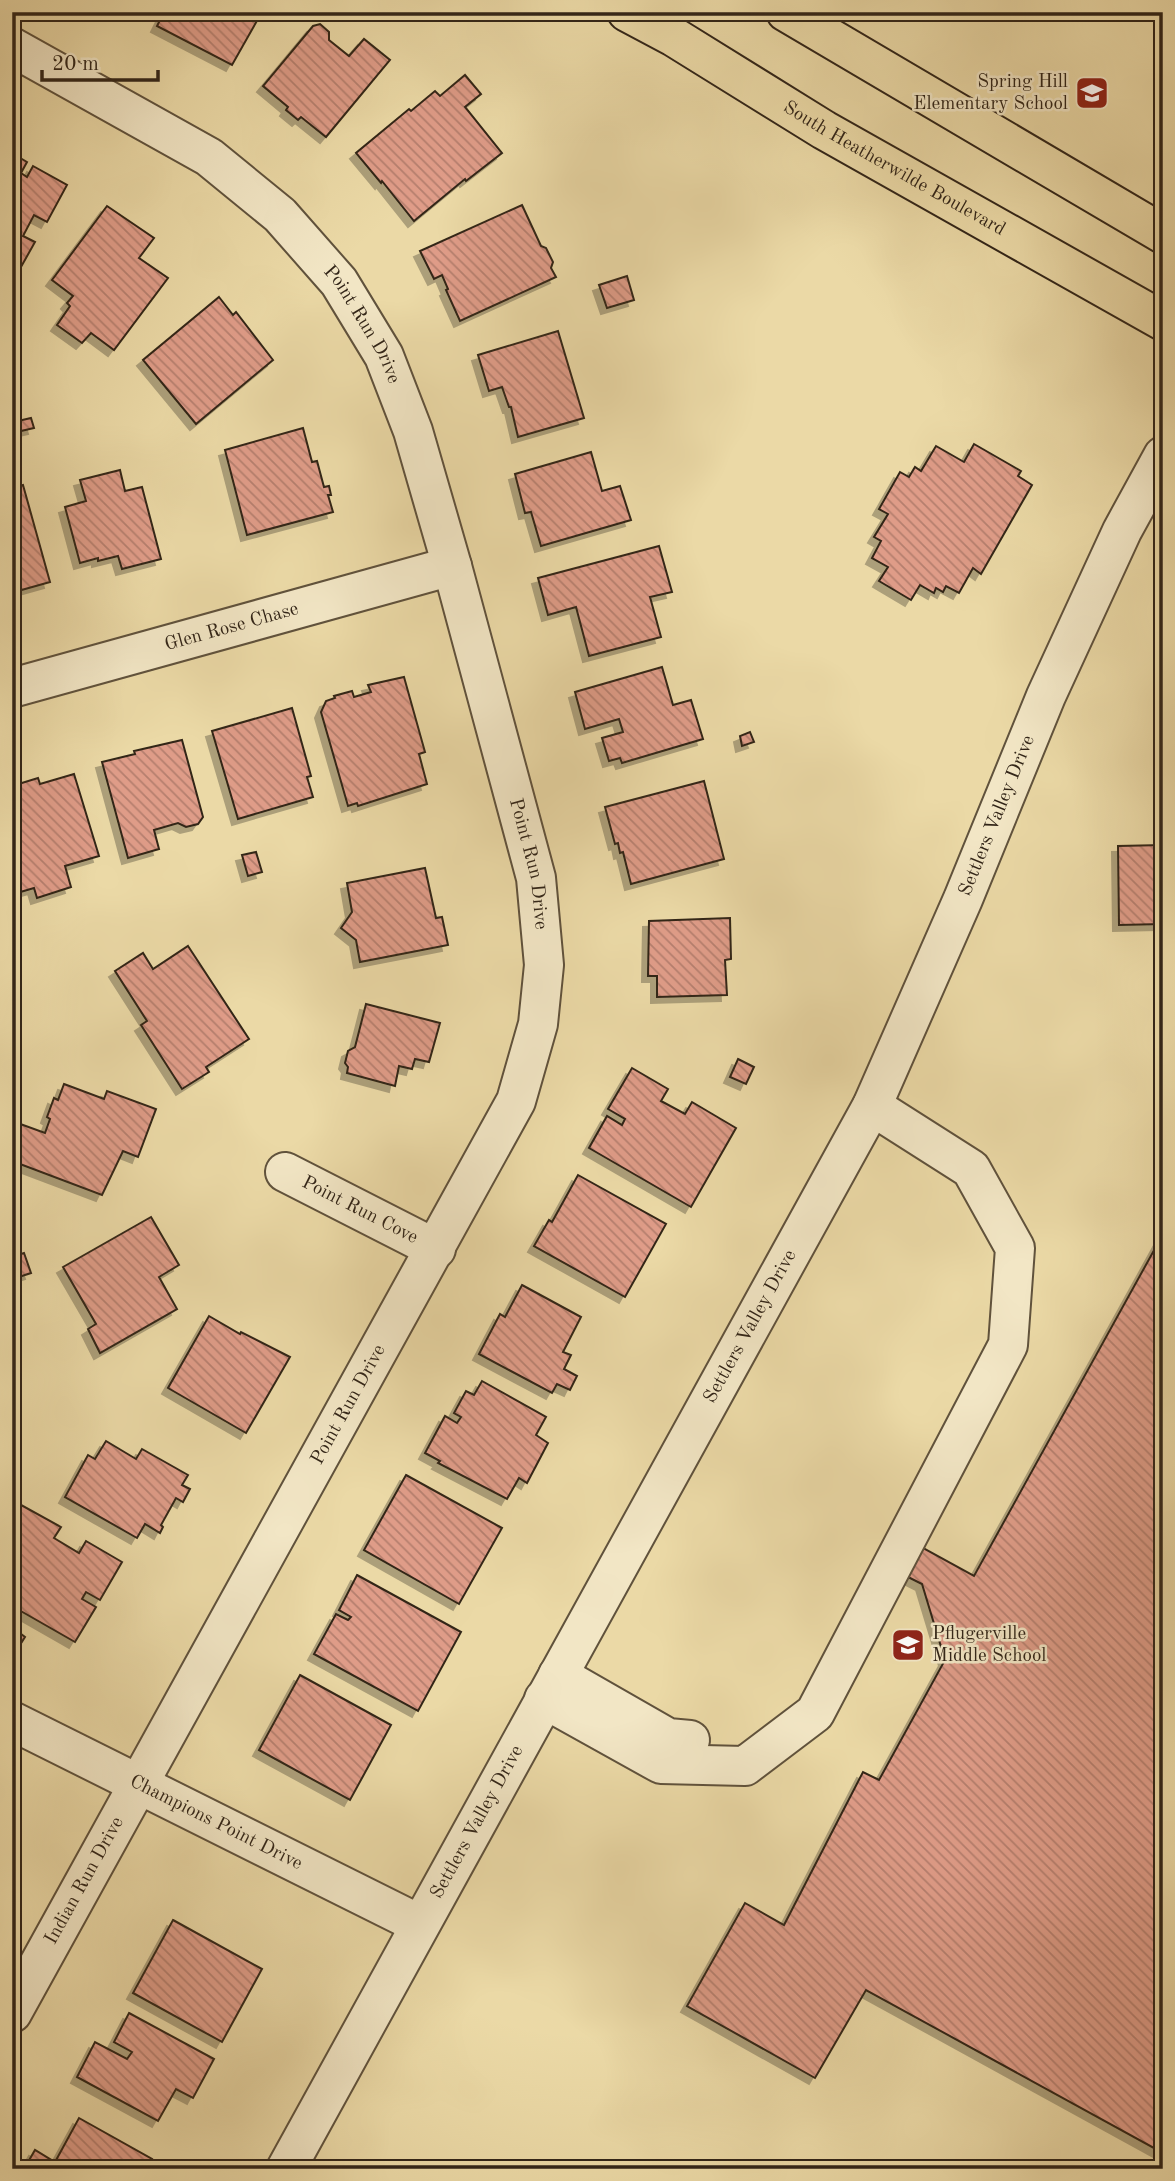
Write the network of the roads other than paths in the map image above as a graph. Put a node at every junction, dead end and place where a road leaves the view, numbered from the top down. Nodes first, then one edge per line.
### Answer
1 (627, 12) edge
2 (786, 12) edge
3 (681, 25) edge
4 (12, 47) edge
5 (1163, 234) edge
6 (1163, 321) edge
7 (1163, 456) edge
8 (452, 566) junction
9 (12, 688) edge
10 (865, 1117) junction
11 (285, 1172) dead end
12 (436, 1249) junction
13 (551, 1687) junction
14 (12, 1721) edge
15 (138, 1785) junction
16 (419, 1924) junction
17 (12, 2013) edge
18 (286, 2169) edge

1 - 3 main road, South Heatherwilde Boulevard
2 - 5 main road
3 - 6 main road, South Heatherwilde Boulevard
4 - 8 street, Point Run Drive
7 - 10 street, Settlers Valley Drive
8 - 9 street, Glen Rose Chase
8 - 12 street, Point Run Drive
10 - 13 street, Settlers Valley Drive
10 - 13 street
11 - 12 street, Point Run Cove
12 - 15 street, Point Run Drive
13 - 16 street, Settlers Valley Drive
14 - 15 street, Champions Point Drive
15 - 16 street, Champions Point Drive
15 - 17 street, Indian Run Drive
16 - 18 street, Settlers Valley Drive

